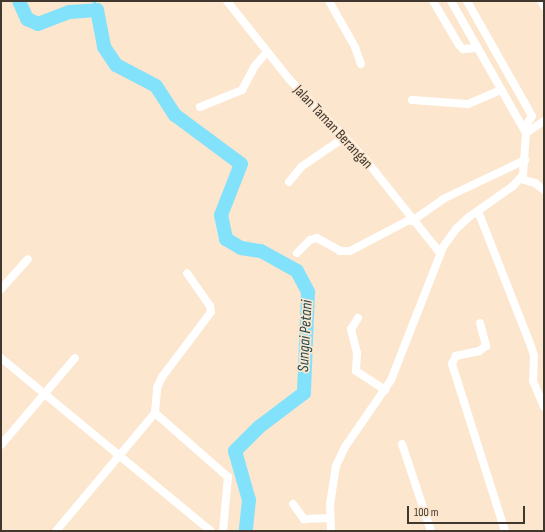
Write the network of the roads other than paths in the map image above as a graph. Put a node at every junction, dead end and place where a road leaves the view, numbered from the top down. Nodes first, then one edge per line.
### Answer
1 (227, 1) edge
2 (328, 1) edge
3 (433, 1) edge
4 (451, 1) edge
5 (467, 1) edge
6 (541, 1) edge
7 (544, 6) edge
8 (477, 48) junction
9 (267, 52) junction
10 (361, 64) dead end
11 (502, 90) junction
12 (412, 100) dead end
13 (200, 107) dead end
14 (544, 121) edge
15 (525, 131) junction
16 (345, 137) junction
17 (525, 160) junction
18 (521, 178) junction
19 (289, 182) dead end
20 (544, 190) edge
21 (478, 211) junction
22 (411, 220) junction
23 (296, 253) dead end
24 (440, 253) junction
25 (28, 259) dead end
26 (187, 273) dead end
27 (1, 289) edge
28 (358, 318) dead end
29 (480, 323) dead end
30 (1, 358) edge
31 (75, 358) dead end
32 (385, 390) junction
33 (45, 394) junction
34 (544, 407) edge
35 (155, 413) junction
36 (402, 444) dead end
37 (1, 445) edge
38 (120, 456) junction
39 (293, 504) dead end
40 (330, 518) junction
41 (56, 531) edge
42 (211, 531) edge
43 (223, 531) edge
44 (331, 531) edge
45 (431, 531) edge
46 (505, 531) edge

1 - 9 street, Jalan Taman Berangan
2 - 10 street
3 - 8 street
4 - 8 street
5 - 15 street
6 - 7 street
8 - 11 street
9 - 13 street
9 - 16 street, Jalan Taman Berangan
11 - 12 street
11 - 15 street
14 - 15 street
15 - 17 street
16 - 19 street
16 - 22 street, Jalan Taman Berangan
17 - 18 street
17 - 22 street
18 - 20 street
18 - 21 street
21 - 24 street
21 - 34 street
22 - 23 street
22 - 24 street, Jalan Taman Berangan
24 - 32 street
25 - 27 street
26 - 35 street
28 - 32 street
29 - 46 street
30 - 33 street
31 - 33 street
32 - 40 street
33 - 37 street
33 - 38 street
35 - 38 street
35 - 43 street
36 - 45 street
38 - 41 street
38 - 42 street
39 - 40 street
40 - 44 street

